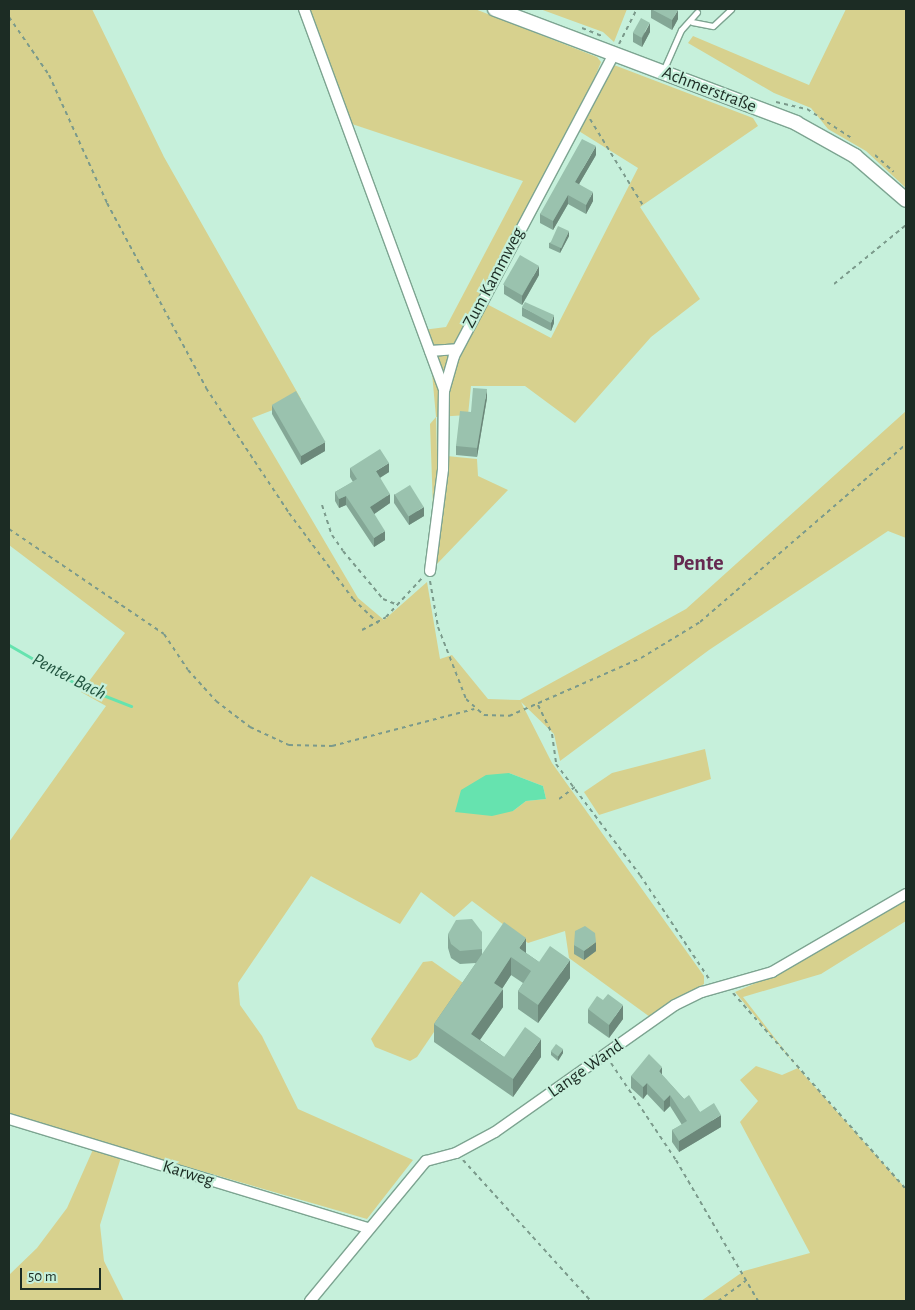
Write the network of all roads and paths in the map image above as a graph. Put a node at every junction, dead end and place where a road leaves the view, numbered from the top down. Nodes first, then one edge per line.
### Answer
1 (304, 9) edge
2 (495, 9) edge
3 (637, 9) edge
4 (731, 9) edge
5 (697, 12) dead end
6 (9, 16) edge
7 (692, 22) junction
8 (614, 54) junction
9 (662, 72) junction
10 (584, 109) junction
11 (906, 200) edge
12 (644, 207) dead end
13 (906, 225) edge
14 (834, 284) dead end
15 (457, 349) junction
16 (430, 351) junction
17 (444, 391) junction
18 (906, 444) edge
19 (322, 505) dead end
20 (9, 529) edge
21 (430, 571) junction
22 (398, 604) junction
23 (378, 623) junction
24 (362, 630) dead end
25 (538, 705) junction
26 (474, 708) junction
27 (575, 787) junction
28 (559, 800) dead end
29 (906, 894) edge
30 (730, 986) junction
31 (713, 989) junction
32 (606, 1056) junction
33 (9, 1119) edge
34 (456, 1153) junction
35 (906, 1189) edge
36 (367, 1228) junction
37 (746, 1281) junction
38 (310, 1301) edge
39 (591, 1301) edge
40 (718, 1301) edge
41 (758, 1301) edge

1 - 16 street
2 - 8 street, Achmerstraße
3 - 8 path
4 - 7 lane
5 - 7 lane
6 - 23 path
7 - 9 lane
8 - 9 street, Achmerstraße
8 - 10 street, Zum Kammweg
9 - 11 street, Achmerstraße
10 - 12 path
10 - 15 street, Zum Kammweg
13 - 14 path
15 - 16 street
15 - 17 street, Zum Kammweg
16 - 17 street
17 - 21 street, Zum Kammweg
18 - 25 path
19 - 22 path
20 - 26 path
21 - 22 path
21 - 26 path
22 - 23 path
23 - 24 path
25 - 26 path
25 - 27 path
27 - 28 path
27 - 31 path
29 - 30 street, Lange Wand
30 - 31 street, Lange Wand
30 - 35 path
31 - 32 street, Lange Wand
32 - 34 street, Lange Wand
32 - 37 path
33 - 36 street, Karweg
34 - 36 street, Lange Wand
34 - 39 path
36 - 38 street, Lange Wand
37 - 40 path
37 - 41 path

